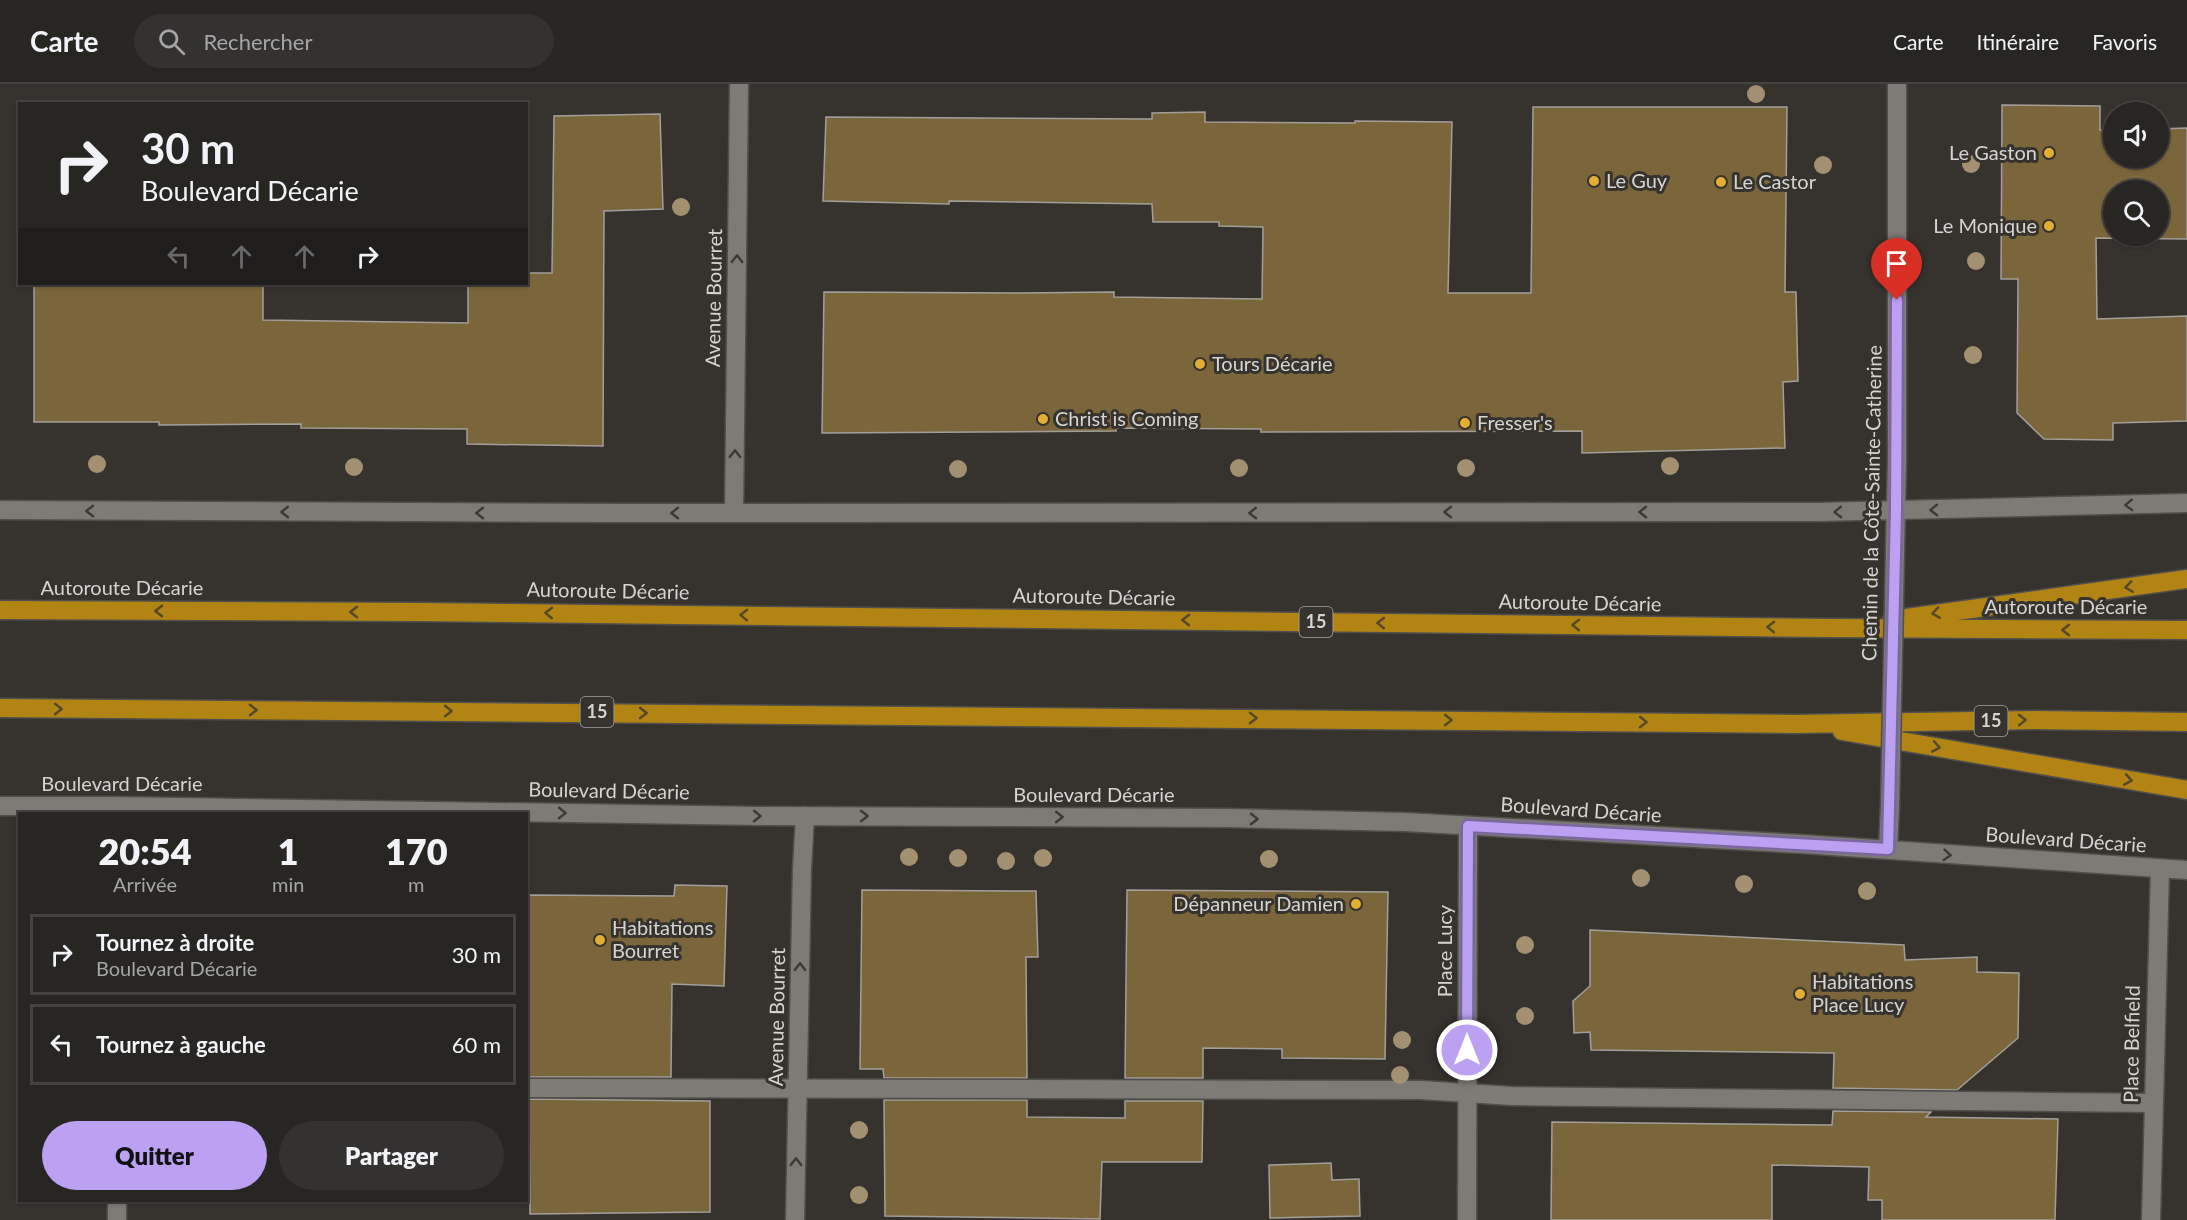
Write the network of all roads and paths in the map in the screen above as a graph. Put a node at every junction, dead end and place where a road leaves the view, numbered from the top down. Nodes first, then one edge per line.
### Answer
1 (740, 84) edge
2 (1897, 84) edge
3 (2187, 503) edge
4 (0, 510) edge
5 (1896, 511) junction
6 (734, 512) junction
7 (2187, 579) edge
8 (0, 610) edge
9 (1829, 628) junction
10 (2187, 630) edge
11 (0, 708) edge
12 (2187, 722) edge
13 (1795, 724) junction
14 (2187, 790) edge
15 (0, 806) edge
16 (115, 809) edge
17 (411, 812) edge
18 (528, 813) edge
19 (805, 816) junction
20 (1468, 826) junction
21 (1888, 849) junction
22 (2160, 868) junction
23 (2187, 870) edge
24 (798, 1087) junction
25 (528, 1088) edge
26 (1467, 1093) junction
27 (2153, 1103) junction
28 (117, 1202) edge
29 (117, 1220) edge
30 (795, 1220) edge
31 (1467, 1220) edge
32 (2151, 1220) edge

6 -> 1 main road, Avenue Bourret
2 - 5 main road, Chemin de la Côte-Sainte-Catherine
3 -> 5 main road
6 -> 4 main road
5 -> 6 main road
5 - 21 main road, Chemin de la Côte-Sainte-Catherine, bridge
7 -> 9 highway
9 -> 8 highway, Autoroute Décarie / 15
10 -> 9 highway, Autoroute Décarie / 15
11 -> 13 highway, 15
13 -> 12 highway, 15
13 -> 14 highway
15 - 16 main road, Boulevard Décarie
16 -> 17 main road, Boulevard Décarie
18 -> 19 main road, Boulevard Décarie
19 -> 20 main road, Boulevard Décarie
24 -> 19 main road, Avenue Bourret
20 - 21 main road, Boulevard Décarie
20 - 26 main road, Place Lucy
21 -> 22 main road, Boulevard Décarie
22 - 23 main road, Boulevard Décarie
22 - 27 main road, Place Belfield
24 - 25 main road
24 - 26 main road
30 -> 24 main road, Avenue Bourret
26 - 27 main road
26 - 31 main road, Place Lucy
27 - 32 main road, Place Belfield
28 - 29 main road

